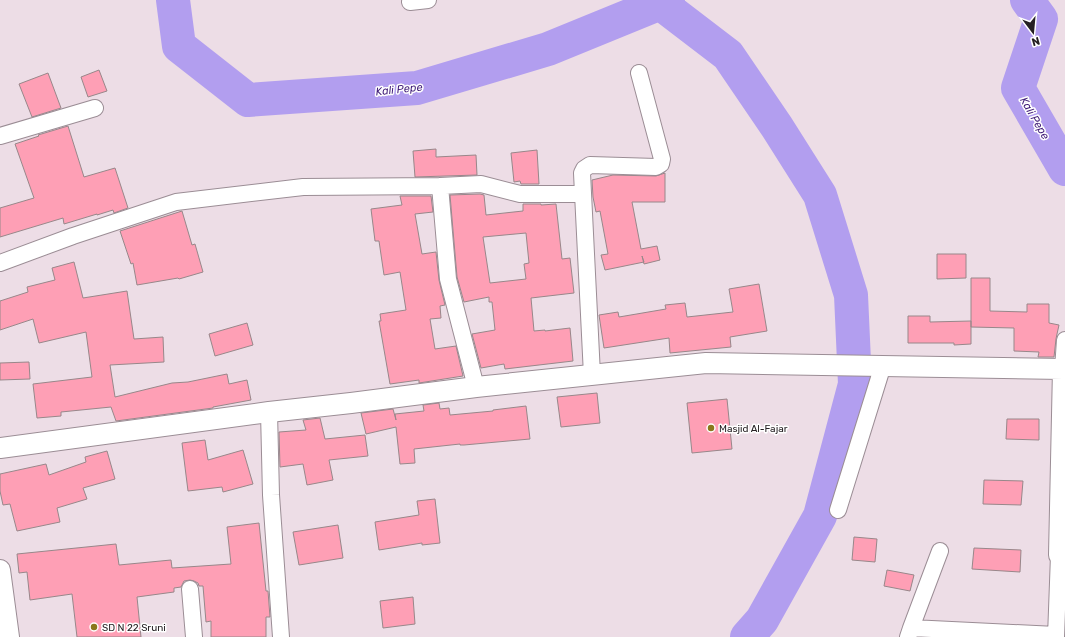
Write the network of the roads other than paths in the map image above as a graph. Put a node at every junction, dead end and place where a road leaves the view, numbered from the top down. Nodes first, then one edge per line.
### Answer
1 (428, 0) edge
2 (410, 2) dead end
3 (639, 73) dead end
4 (95, 108) dead end
5 (0, 136) edge
6 (440, 186) junction
7 (583, 194) junction
8 (0, 263) edge
9 (1065, 340) edge
10 (880, 365) junction
11 (1063, 369) junction
12 (592, 375) junction
13 (476, 387) junction
14 (269, 412) junction
15 (0, 448) edge
16 (838, 510) dead end
17 (940, 551) dead end
18 (1062, 555) edge
19 (1, 583) edge
20 (190, 589) dead end
21 (909, 633) edge
22 (1056, 636) edge
23 (10, 637) edge
24 (194, 637) edge
25 (281, 637) edge

1 - 2 street
3 - 7 street
4 - 5 street
6 - 7 street
6 - 8 street
6 - 13 street
7 - 12 street
9 - 11 street
10 - 11 street
10 - 12 street
10 - 16 street
11 - 18 street
12 - 13 street
13 - 14 street
14 - 15 street
14 - 25 street
17 - 21 street
18 - 22 street
19 - 23 street
20 - 24 street
21 - 22 street

